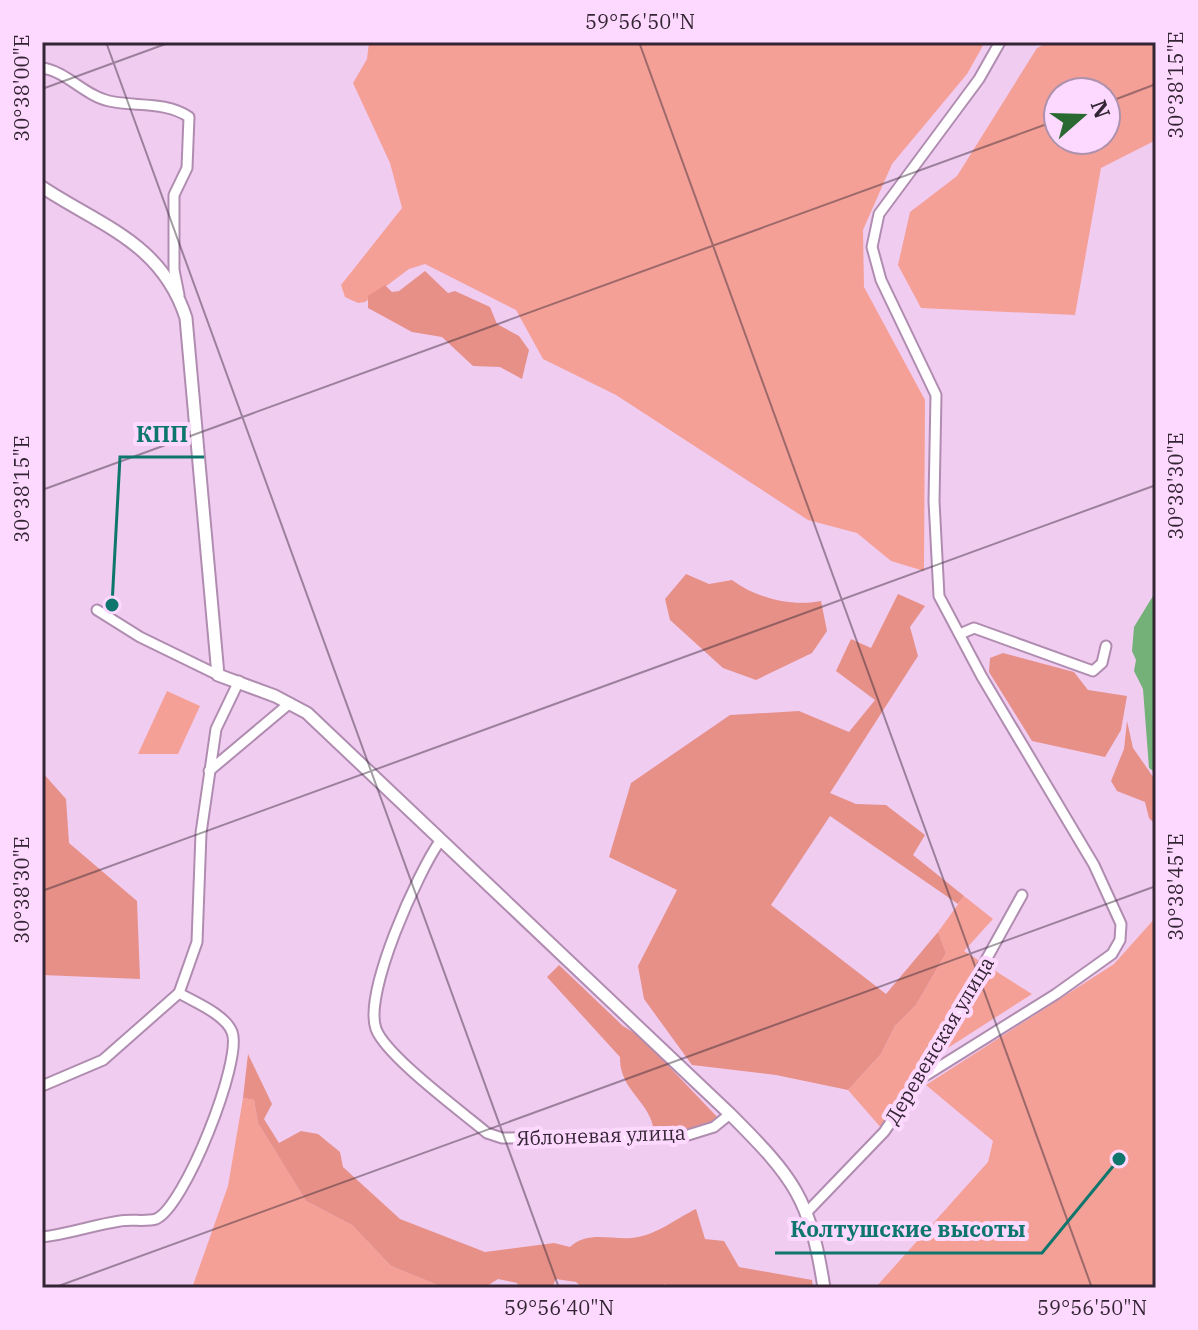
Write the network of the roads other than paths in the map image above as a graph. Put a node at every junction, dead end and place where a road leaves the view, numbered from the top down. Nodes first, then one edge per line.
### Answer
1 (1000, 42) edge
2 (42, 68) edge
3 (42, 187) edge
4 (181, 301) junction
5 (97, 610) dead end
6 (960, 634) junction
7 (1106, 646) dead end
8 (218, 675) junction
9 (239, 681) junction
10 (290, 703) junction
11 (209, 771) junction
12 (440, 841) junction
13 (1022, 895) dead end
14 (179, 993) junction
15 (920, 1079) junction
16 (42, 1086) edge
17 (730, 1114) junction
18 (808, 1211) junction
19 (42, 1237) edge
20 (824, 1288) edge

1 - 6 street
2 - 4 street
3 - 4 street
4 - 8 street
5 - 8 street
6 - 7 street
6 - 15 street
8 - 9 street
9 - 10 street
9 - 11 street
10 - 11 street
10 - 12 street
11 - 14 street
12 - 17 street
12 - 17 street, Яблоневая улица
13 - 15 street, Деревенская улица
14 - 16 street
14 - 19 street
15 - 18 street, Деревенская улица
17 - 18 street
18 - 20 street

